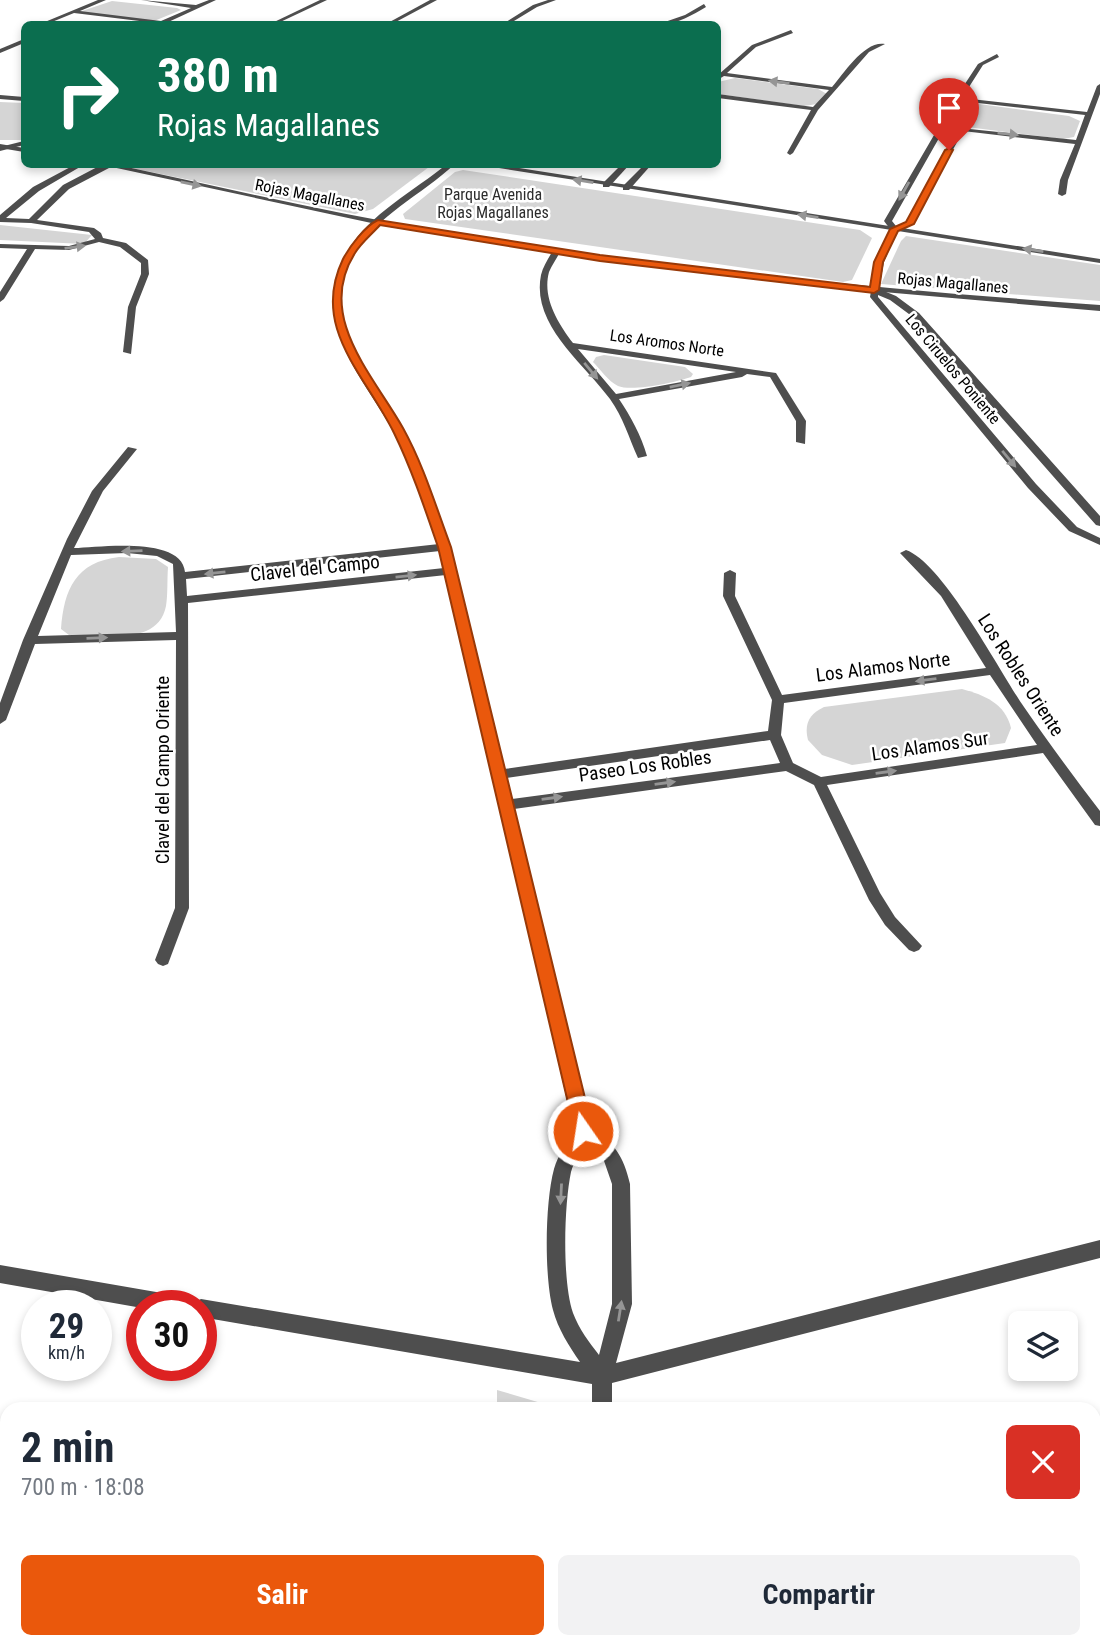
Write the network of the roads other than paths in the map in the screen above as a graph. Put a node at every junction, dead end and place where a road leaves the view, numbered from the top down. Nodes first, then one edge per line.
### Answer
1 (103, 0) edge
2 (144, 0) edge
3 (213, 0) edge
4 (324, 0) edge
5 (434, 0) edge
6 (553, 0) edge
7 (704, 6) dead end
8 (198, 7) junction
9 (75, 12) junction
10 (92, 14) junction
11 (51, 21) edge
12 (74, 21) dead end
13 (140, 21) edge
14 (168, 21) edge
15 (279, 21) edge
16 (395, 21) edge
17 (511, 21) edge
18 (671, 21) edge
19 (791, 32) dead end
20 (21, 33) edge
21 (0, 42) edge
22 (21, 42) edge
23 (882, 44) dead end
24 (0, 51) edge
25 (997, 56) dead end
26 (721, 76) edge
27 (721, 77) edge
28 (1100, 86) edge
29 (835, 89) junction
30 (721, 96) edge
31 (0, 97) edge
32 (21, 99) edge
33 (958, 99) junction
34 (815, 109) junction
35 (1090, 114) junction
36 (940, 126) junction
37 (961, 129) junction
38 (1079, 142) junction
39 (21, 144) edge
40 (3, 147) edge
41 (21, 150) edge
42 (790, 153) dead end
43 (75, 168) edge
44 (98, 168) edge
45 (117, 168) edge
46 (447, 168) edge
47 (502, 168) edge
48 (623, 168) edge
49 (645, 168) edge
50 (606, 185) junction
51 (626, 188) junction
52 (1062, 194) dead end
53 (0, 220) edge
54 (31, 221) junction
55 (378, 222) junction
56 (894, 229) junction
57 (99, 240) junction
58 (0, 246) edge
59 (32, 247) junction
60 (556, 252) junction
61 (1100, 261) edge
62 (874, 290) junction
63 (0, 299) edge
64 (1100, 308) edge
65 (569, 345) junction
66 (128, 352) dead end
67 (760, 371) junction
68 (613, 397) junction
69 (801, 442) dead end
70 (132, 449) dead end
71 (642, 456) dead end
72 (1100, 523) edge
73 (1100, 542) edge
74 (444, 547) junction
75 (67, 552) junction
76 (906, 553) dead end
77 (451, 571) junction
78 (730, 573) dead end
79 (181, 576) junction
80 (182, 600) junction
81 (181, 636) junction
82 (29, 640) junction
83 (994, 671) junction
84 (778, 700) junction
85 (0, 720) edge
86 (774, 735) junction
87 (1046, 748) junction
88 (788, 765) junction
89 (499, 774) junction
90 (819, 782) junction
91 (506, 805) junction
92 (1100, 821) edge
93 (914, 946) dead end
94 (163, 960) dead end
95 (583, 1131) junction
96 (1100, 1249) edge
97 (0, 1274) edge
98 (126, 1296) edge
99 (217, 1311) edge
100 (602, 1376) junction
101 (602, 1402) edge

1 - 9 street
2 - 8 street
3 - 8 street
4 - 15 street
5 - 16 street
6 - 17 street
7 - 18 street
8 - 14 street
9 - 10 street
9 - 11 street
10 - 12 street
10 - 13 street
19 - 26 street
20 - 21 street
22 - 24 street
23 - 29 street
25 - 33 street
29 -> 27 street
28 - 35 street
29 - 34 street
30 - 34 street
31 - 32 street
33 - 35 street
33 - 36 street
34 - 42 street
35 - 38 street
36 - 37 street
36 -> 56 street
37 -> 38 street
37 - 56 street
38 - 52 street
39 - 40 street
40 - 41 street
43 - 53 street
44 - 54 street
45 -> 55 street, Rojas Magallanes
46 - 55 street
50 -> 47 street
48 - 50 street
49 - 51 street
50 - 51 street
56 -> 51 street
53 - 54 street
54 - 57 street
55 - 60 street, Rojas Magallanes
55 - 74 street
61 -> 56 street
56 - 62 street
59 -> 57 street
57 - 66 street
58 - 59 street
59 - 63 street
60 - 62 street, Rojas Magallanes
60 - 65 street
62 - 64 street, Rojas Magallanes
62 - 72 street, Los Ciruelos Poniente
62 -> 73 street, Los Ciruelos Poniente
65 - 67 street, Los Aromos Norte
65 -> 68 street
68 -> 67 street
67 - 69 street
68 - 71 street
70 - 75 street
74 - 77 street
74 -> 79 street, Clavel del Campo
79 -> 75 street
75 - 82 street
76 - 83 street, Los Robles Oriente
80 -> 77 street, Clavel del Campo
77 - 89 street
78 - 84 street
79 - 80 street, Clavel del Campo Oriente
80 - 81 street, Clavel del Campo Oriente
82 -> 81 street
81 - 94 street, Clavel del Campo Oriente
82 - 85 street
83 -> 84 street, Los Alamos Norte
83 - 87 street, Los Robles Oriente
84 - 86 street
86 - 88 street
86 - 89 street, Paseo Los Robles
90 -> 87 street, Los Alamos Sur
87 - 92 street, Los Robles Oriente
88 - 90 street
91 -> 88 street, Paseo Los Robles
89 - 91 street
90 - 93 street
91 - 95 street
95 -> 100 street
100 -> 95 street
96 - 100 street
97 - 98 street
99 - 100 street
100 - 101 street

